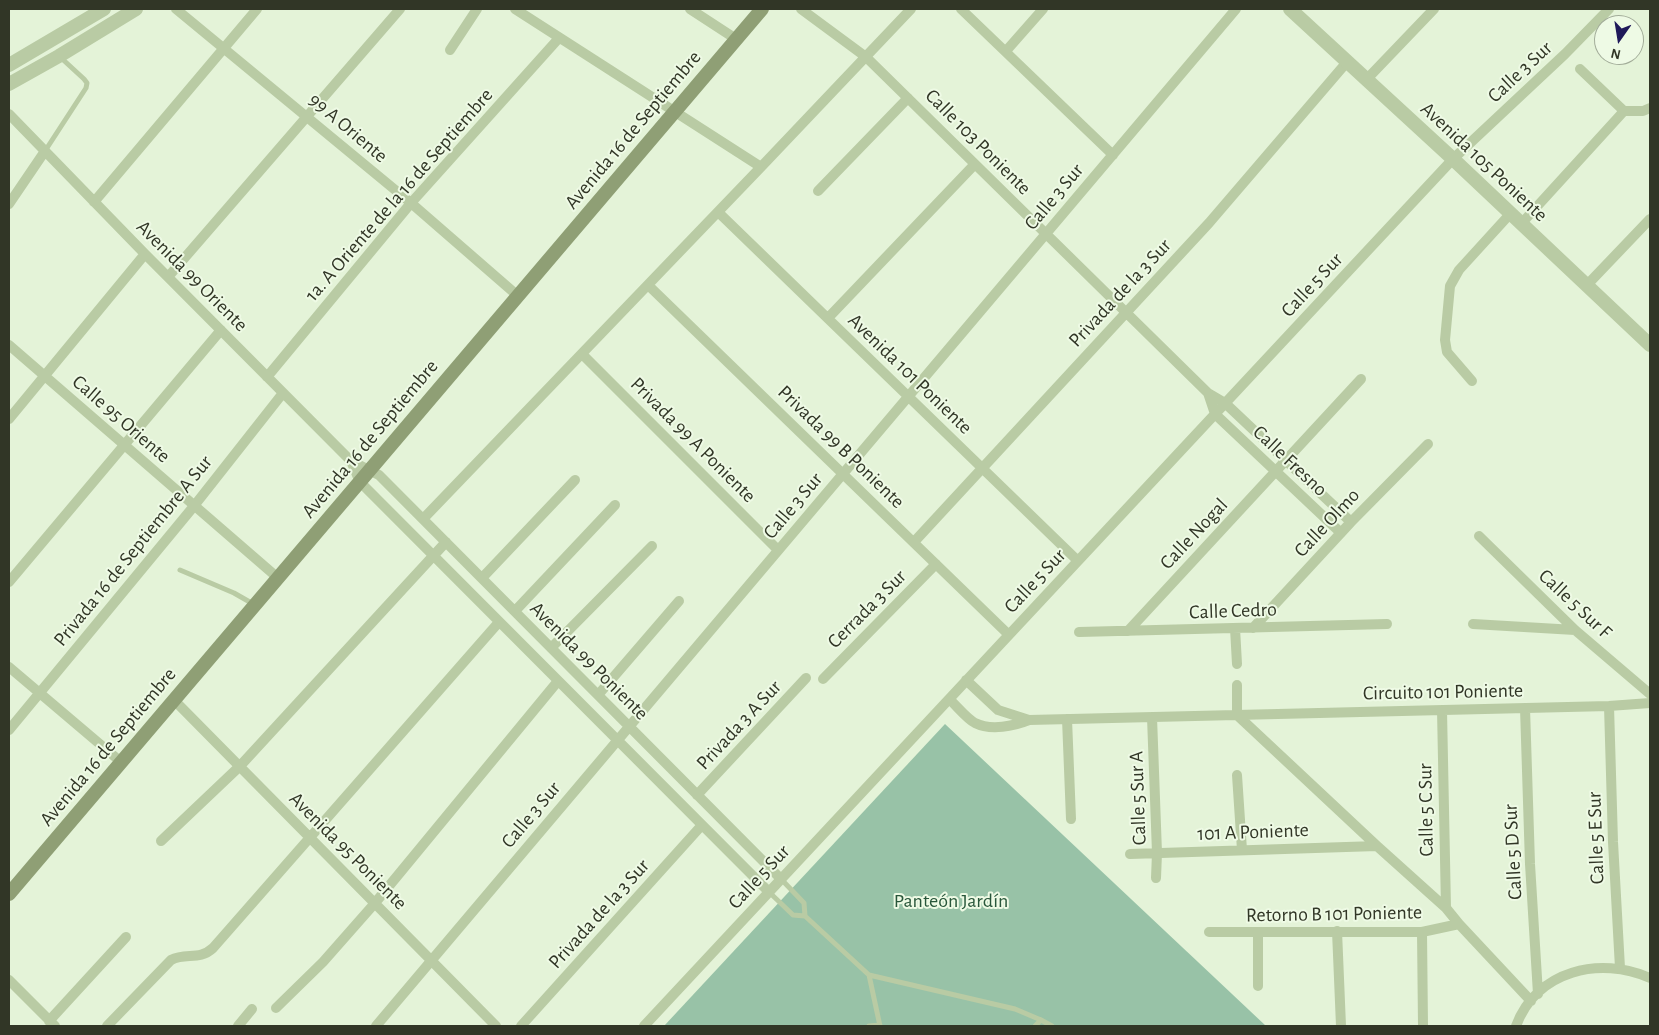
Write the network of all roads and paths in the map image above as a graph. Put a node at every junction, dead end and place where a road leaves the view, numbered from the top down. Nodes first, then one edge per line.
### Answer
1 (104, 9) edge
2 (136, 9) edge
3 (176, 9) edge
4 (257, 9) edge
5 (400, 9) edge
6 (477, 9) edge
7 (515, 9) edge
8 (690, 9) edge
9 (762, 9) edge
10 (801, 9) edge
11 (911, 9) edge
12 (961, 9) edge
13 (1043, 9) edge
14 (1236, 9) edge
15 (1290, 9) edge
16 (1434, 9) edge
17 (1610, 9) edge
18 (559, 38) junction
19 (736, 39) junction
20 (223, 47) junction
21 (450, 50) dead end
22 (1006, 51) junction
23 (59, 56) junction
24 (866, 57) junction
25 (1347, 62) junction
26 (9, 65) edge
27 (1580, 68) dead end
28 (1366, 80) junction
29 (9, 84) edge
30 (908, 98) junction
31 (1650, 108) edge
32 (1624, 111) junction
33 (676, 112) junction
34 (9, 114) edge
35 (307, 117) junction
36 (45, 151) junction
37 (1113, 155) junction
38 (1453, 159) junction
39 (975, 164) junction
40 (762, 167) junction
41 (818, 191) dead end
42 (94, 202) junction
43 (411, 203) junction
44 (9, 204) edge
45 (718, 212) junction
46 (1516, 219) junction
47 (1650, 219) edge
48 (1046, 234) junction
49 (145, 254) junction
50 (168, 277) junction
51 (648, 285) junction
52 (1587, 285) junction
53 (518, 296) junction
54 (1126, 312) junction
55 (828, 318) junction
56 (220, 330) junction
57 (9, 345) edge
58 (1650, 345) edge
59 (582, 354) junction
60 (45, 377) junction
61 (267, 377) junction
62 (1361, 379) dead end
63 (1472, 381) dead end
64 (283, 392) junction
65 (1208, 393) junction
66 (909, 396) junction
67 (1225, 403) junction
68 (1215, 414) junction
69 (9, 419) edge
70 (123, 444) junction
71 (1428, 444) dead end
72 (1286, 460) junction
73 (351, 462) junction
74 (982, 468) junction
75 (369, 470) junction
76 (1276, 471) junction
77 (843, 474) junction
78 (575, 480) dead end
79 (360, 482) junction
80 (615, 505) dead end
81 (194, 506) junction
82 (423, 519) junction
83 (1351, 522) junction
84 (1341, 533) junction
85 (1479, 536) dead end
86 (446, 542) junction
87 (914, 542) junction
88 (652, 546) dead end
89 (778, 550) junction
90 (433, 556) junction
91 (1078, 560) junction
92 (936, 564) junction
93 (180, 570) dead end
94 (278, 578) junction
95 (482, 578) junction
96 (9, 582) edge
97 (679, 602) dead end
98 (255, 605) junction
99 (515, 611) junction
100 (499, 622) junction
101 (1388, 624) dead end
102 (1473, 624) dead end
103 (1235, 628) junction
104 (1254, 628) junction
105 (1575, 630) junction
106 (1128, 631) junction
107 (1079, 632) dead end
108 (1009, 635) junction
109 (551, 648) junction
110 (1237, 664) dead end
111 (9, 667) edge
112 (806, 678) dead end
113 (823, 679) dead end
114 (966, 680) junction
115 (558, 681) junction
116 (1237, 685) dead end
117 (39, 693) junction
118 (1650, 694) edge
119 (598, 696) junction
120 (949, 699) junction
121 (174, 700) junction
122 (1650, 703) edge
123 (1609, 706) junction
124 (1525, 708) junction
125 (1442, 710) junction
126 (1237, 715) junction
127 (1152, 717) junction
128 (1067, 719) junction
129 (1030, 720) junction
130 (629, 727) junction
131 (9, 730) edge
132 (618, 740) junction
133 (121, 762) junction
134 (240, 766) junction
135 (1237, 775) dead end
136 (697, 795) junction
137 (1072, 819) dead end
138 (702, 825) junction
139 (310, 837) junction
140 (161, 841) dead end
141 (1376, 846) junction
142 (1242, 850) junction
143 (1157, 853) junction
144 (1130, 854) dead end
145 (1156, 878) dead end
146 (781, 879) junction
147 (769, 892) junction
148 (9, 894) edge
149 (375, 903) junction
150 (1446, 908) junction
151 (805, 916) junction
152 (1459, 924) junction
153 (1338, 931) junction
154 (1209, 932) dead end
155 (1422, 932) junction
156 (1258, 933) junction
157 (126, 937) dead end
158 (432, 960) junction
159 (1620, 968) junction
160 (868, 975) junction
161 (1650, 978) edge
162 (9, 980) edge
163 (1258, 986) dead end
164 (1535, 997) junction
165 (276, 1008) dead end
166 (252, 1009) dead end
167 (1041, 1020) junction
168 (52, 1024) edge
169 (107, 1026) edge
170 (238, 1026) edge
171 (376, 1026) edge
172 (496, 1026) edge
173 (521, 1026) edge
174 (644, 1026) edge
175 (870, 1026) edge
176 (880, 1026) edge
177 (1035, 1026) edge
178 (1052, 1026) edge
179 (1341, 1026) edge
180 (1423, 1026) edge
181 (1516, 1026) edge

1 - 26 street
2 - 23 street
3 - 20 street, 99 A Oriente
4 - 20 street
5 - 35 street
6 - 21 street
7 - 18 street
8 - 19 street
9 - 19 main road, Avenida 16 de Septiembre
10 - 24 street, Calle 103 Poniente
11 - 24 street
12 - 22 street
13 - 22 street
14 - 37 street, Calle 3 Sur
15 - 25 street, Avenida 105 Poniente
16 - 28 street
17 - 38 street, Calle 3 Sur
18 - 33 street
18 - 43 street, 1a. A Oriente de la 16 de Septiembre
19 - 33 main road, Avenida 16 de Septiembre
20 - 35 street, 99 A Oriente
20 - 42 street
22 - 37 street
23 - 29 street
23 - 36 lane
24 - 30 street, Calle 103 Poniente
24 - 40 street
25 - 28 street, Avenida 105 Poniente
25 - 54 street, Privada de la 3 Sur
27 - 32 street
28 - 38 street, Avenida 105 Poniente
30 - 39 street, Calle 103 Poniente
30 - 41 street
31 - 32 street
32 - 46 street
33 - 40 street
33 - 53 main road, Avenida 16 de Septiembre
34 - 36 street, Avenida 99 Oriente
35 - 43 street, 99 A Oriente
35 - 50 street
36 - 42 street, Avenida 99 Oriente
36 - 44 street
37 - 48 street, Calle 3 Sur
38 - 46 street, Avenida 105 Poniente
38 - 67 street, Calle 5 Sur
39 - 48 street, Calle 103 Poniente
39 - 55 street
40 - 45 street
42 - 49 street, Avenida 99 Oriente
43 - 53 street, 99 A Oriente
43 - 61 street, 1a. A Oriente de la 16 de Septiembre
45 - 51 street
45 - 55 street, Avenida 101 Poniente
46 - 52 street, Avenida 105 Poniente
46 - 63 street
47 - 52 street
48 - 54 street, Calle 103 Poniente
48 - 66 street, Calle 3 Sur
49 - 50 street, Avenida 99 Oriente
49 - 60 street
50 - 56 street, Avenida 99 Oriente
51 - 59 street
51 - 77 street, Privada 99 B Poniente
52 - 58 street, Avenida 105 Poniente
53 - 75 main road, Avenida 16 de Septiembre
54 - 65 street, Calle 103 Poniente
54 - 74 street, Privada de la 3 Sur
55 - 66 street, Avenida 101 Poniente
56 - 61 street, Avenida 99 Oriente
56 - 70 street
57 - 60 street, Calle 95 Oriente
59 - 82 street
59 - 89 street, Privada 99 A Poniente
60 - 69 street
60 - 70 street, Calle 95 Oriente
61 - 64 street, Avenida 99 Oriente
62 - 72 street, Calle Nogal
64 - 73 street, Avenida 99 Oriente
64 - 81 street, Privada 16 de Septiembre A Sur
65 - 67 street, Calle 103 Poniente
65 - 68 street, Calle 103 Poniente
66 - 74 street, Avenida 101 Poniente
66 - 77 street, Calle 3 Sur
67 - 68 street, Calle 5 Sur
67 - 72 street, Calle Fresno
68 - 76 street, Calle Fresno
68 - 91 street, Calle 5 Sur
70 - 81 street, Calle 95 Oriente
70 - 96 street
71 - 83 street, Calle Olmo
72 - 76 street, Calle Nogal
72 - 83 street, Calle Fresno
73 - 75 street, Avenida 99 Oriente
73 - 79 street, Avenida 99 Oriente
74 - 87 street, Privada de la 3 Sur
74 - 91 street, Avenida 101 Poniente
75 - 79 main road, Avenida 16 de Septiembre
75 - 82 street, Avenida 99 Poniente
76 - 84 street, Calle Fresno
76 - 106 street, Calle Nogal
77 - 87 street, Privada 99 B Poniente
77 - 89 street, Calle 3 Sur
78 - 95 street
79 - 90 street, Avenida 99 Poniente
79 - 94 main road, Avenida 16 de Septiembre
80 - 99 street
81 - 94 street, Calle 95 Oriente
81 - 117 street, Privada 16 de Septiembre A Sur
82 - 86 street, Avenida 99 Poniente
83 - 84 street, Calle Olmo
84 - 104 street, Calle Olmo
85 - 105 street, Calle 5 Sur F
86 - 90 street
86 - 95 street, Avenida 99 Poniente
87 - 92 street, Privada 99 B Poniente
88 - 109 street
89 - 130 street, Calle 3 Sur
90 - 100 street, Avenida 99 Poniente
90 - 134 street
91 - 108 street, Calle 5 Sur
92 - 108 street, Privada 99 B Poniente
92 - 113 street, Cerrada 3 Sur
93 - 98 lane
94 - 98 main road, Avenida 16 de Septiembre
95 - 99 street, Avenida 99 Poniente
97 - 119 street
98 - 121 main road, Avenida 16 de Septiembre
99 - 109 street, Avenida 99 Poniente
100 - 115 street, Avenida 99 Poniente
100 - 139 street
101 - 104 street, Calle Cedro
102 - 105 street
103 - 104 street, Calle Cedro
103 - 106 street, Calle Cedro
103 - 110 street
105 - 118 street, Calle 5 Sur F
106 - 107 street, Calle Cedro
108 - 114 street, Calle 5 Sur
109 - 119 street, Avenida 99 Poniente
111 - 117 street
112 - 136 street, Privada 3 A Sur
114 - 120 street, Calle 5 Sur
114 - 129 street, Circuito 101 Poniente
115 - 132 street, Avenida 99 Poniente
115 - 149 street
116 - 126 street
117 - 131 street, Privada 16 de Septiembre A Sur
117 - 133 street
119 - 130 street, Avenida 99 Poniente
120 - 129 street, Circuito 101 Poniente
120 - 146 street, Calle 5 Sur
121 - 133 main road, Avenida 16 de Septiembre
121 - 134 street, Avenida 95 Poniente
122 - 123 street, Circuito 101 Poniente
123 - 124 street, Circuito 101 Poniente
123 - 159 street, Calle 5 E Sur
124 - 125 street, Circuito 101 Poniente
124 - 164 street, Calle 5 D Sur
125 - 126 street, Circuito 101 Poniente
125 - 150 street, Calle 5 C Sur
126 - 127 street, Circuito 101 Poniente
126 - 141 street
127 - 128 street, Circuito 101 Poniente
127 - 143 street, Calle 5 Sur A
128 - 129 street, Circuito 101 Poniente
128 - 137 street
130 - 132 street, Calle 3 Sur
130 - 136 street, Avenida 99 Poniente
132 - 138 street, Avenida 99 Poniente
132 - 158 street, Calle 3 Sur
133 - 148 main road, Avenida 16 de Septiembre
134 - 139 street, Avenida 95 Poniente
134 - 140 street
135 - 142 street
136 - 146 street, Avenida 99 Poniente
138 - 147 street, Avenida 99 Poniente
138 - 173 street, Privada de la 3 Sur
139 - 149 street, Avenida 95 Poniente
139 - 169 street
141 - 142 street, 101 A Poniente
141 - 150 street
142 - 143 street, 101 A Poniente
143 - 144 street, 101 A Poniente
143 - 145 street, Calle 5 Sur A
146 - 147 street, Calle 5 Sur
146 - 151 lane
147 - 151 lane
147 - 174 street, Calle 5 Sur
149 - 158 street, Avenida 95 Poniente
149 - 165 street
150 - 152 street
151 - 160 lane
152 - 155 street, Retorno B 101 Poniente
152 - 164 street
153 - 155 street, Retorno B 101 Poniente
153 - 156 street, Retorno B 101 Poniente
153 - 179 street
154 - 156 street, Retorno B 101 Poniente
155 - 180 street
156 - 163 street
157 - 168 street
158 - 171 street, Calle 3 Sur
158 - 172 street, Avenida 95 Poniente
159 - 161 street
159 - 164 street
160 - 167 lane
160 - 176 lane
162 - 168 street
164 - 181 street
166 - 170 street
167 - 177 lane
167 - 178 lane
175 - 176 lane

